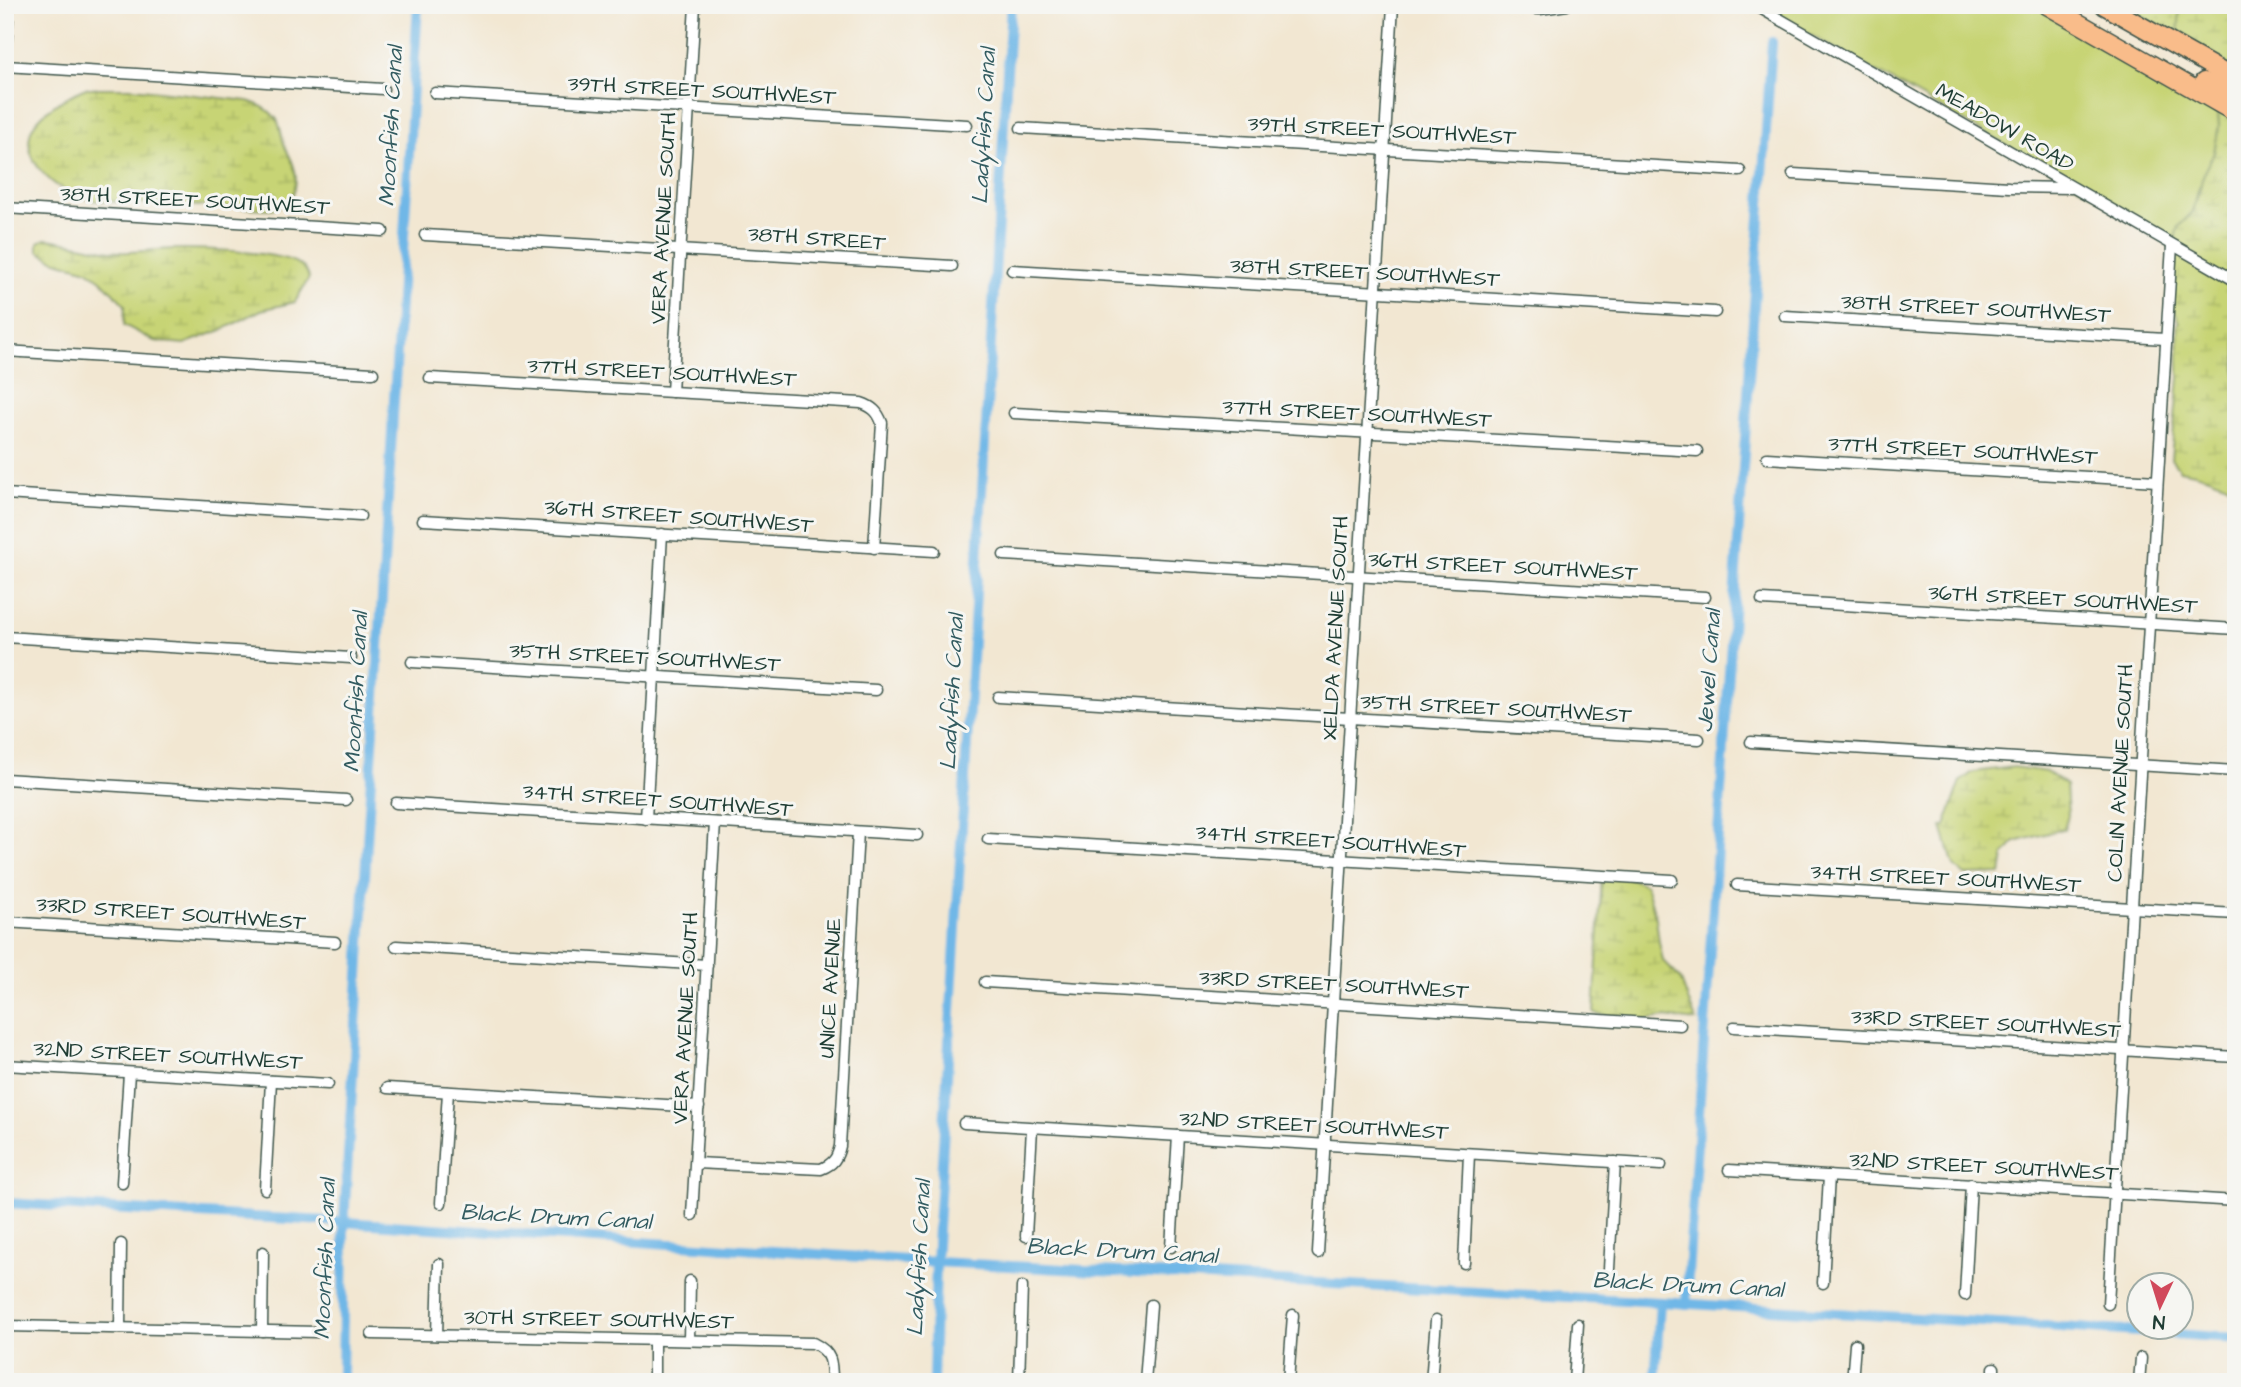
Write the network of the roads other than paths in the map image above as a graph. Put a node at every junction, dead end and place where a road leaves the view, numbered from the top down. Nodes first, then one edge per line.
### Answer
1 (9, 5) edge
2 (695, 5) edge
3 (1393, 5) edge
4 (1468, 5) edge
5 (1567, 5) edge
6 (1755, 5) edge
7 (2046, 5) edge
8 (2104, 5) edge
9 (2069, 18) junction
10 (5, 66) edge
11 (2236, 80) edge
12 (383, 89) dead end
13 (435, 93) dead end
14 (2236, 95) edge
15 (689, 108) junction
16 (2236, 113) edge
17 (967, 125) dead end
18 (1021, 128) dead end
19 (1384, 149) junction
20 (1740, 171) dead end
21 (1793, 174) dead end
22 (2072, 188) junction
23 (5, 208) edge
24 (383, 231) dead end
25 (425, 235) dead end
26 (2172, 245) junction
27 (680, 250) junction
28 (951, 266) dead end
29 (1012, 270) dead end
30 (2236, 281) edge
31 (1375, 292) junction
32 (1715, 312) dead end
33 (1785, 316) dead end
34 (2165, 339) junction
35 (5, 351) edge
36 (373, 373) dead end
37 (430, 378) dead end
38 (672, 392) junction
39 (1014, 412) dead end
40 (1366, 434) junction
41 (1697, 451) dead end
42 (1767, 458) dead end
43 (2157, 481) junction
44 (5, 494) edge
45 (360, 516) dead end
46 (423, 520) dead end
47 (662, 534) junction
48 (874, 548) junction
49 (934, 551) dead end
50 (1004, 555) dead end
51 (1358, 576) junction
52 (1705, 597) dead end
53 (1762, 600) dead end
54 (2148, 624) junction
55 (2236, 629) edge
56 (5, 637) edge
57 (351, 658) dead end
58 (412, 662) dead end
59 (654, 676) junction
60 (876, 690) dead end
61 (998, 697) dead end
62 (1349, 718) junction
63 (1699, 739) dead end
64 (1751, 742) dead end
65 (2140, 766) junction
66 (2236, 771) edge
67 (5, 779) edge
68 (346, 800) dead end
69 (396, 803) dead end
70 (646, 819) junction
71 (715, 823) junction
72 (858, 832) junction
73 (917, 835) dead end
74 (988, 839) dead end
75 (1340, 861) junction
76 (1672, 880) dead end
77 (1737, 885) dead end
78 (2131, 908) junction
79 (2236, 914) edge
80 (5, 922) edge
81 (335, 942) dead end
82 (396, 946) dead end
83 (707, 965) junction
84 (985, 982) dead end
85 (1332, 1003) junction
86 (1680, 1024) dead end
87 (1734, 1027) dead end
88 (2122, 1051) junction
89 (2236, 1057) edge
90 (5, 1065) edge
91 (129, 1073) junction
92 (271, 1081) junction
93 (328, 1084) dead end
94 (387, 1088) dead end
95 (448, 1092) junction
96 (699, 1107) junction
97 (964, 1123) dead end
98 (1032, 1128) junction
99 (1178, 1136) junction
100 (1324, 1145) junction
101 (1469, 1154) junction
102 (1615, 1162) junction
103 (696, 1163) junction
104 (1661, 1165) dead end
105 (1730, 1170) dead end
106 (1829, 1176) junction
107 (122, 1183) dead end
108 (1971, 1184) junction
109 (265, 1189) dead end
110 (2113, 1193) junction
111 (2236, 1200) edge
112 (441, 1203) dead end
113 (692, 1215) dead end
114 (1026, 1236) dead end
115 (121, 1244) dead end
116 (1171, 1247) dead end
117 (263, 1252) dead end
118 (1318, 1253) dead end
119 (1464, 1263) dead end
120 (439, 1264) dead end
121 (1609, 1269) dead end
122 (690, 1281) dead end
123 (1823, 1283) dead end
124 (1022, 1287) dead end
125 (1965, 1295) dead end
126 (1151, 1304) dead end
127 (2108, 1304) dead end
128 (1293, 1315) dead end
129 (1436, 1320) dead end
130 (1578, 1324) dead end
131 (5, 1326) edge
132 (120, 1328) junction
133 (262, 1331) junction
134 (318, 1332) dead end
135 (372, 1334) dead end
136 (437, 1335) junction
137 (654, 1340) junction
138 (689, 1340) junction
139 (1855, 1344) dead end
140 (2141, 1358) dead end
141 (1994, 1368) dead end
142 (654, 1382) edge
143 (832, 1382) edge
144 (1019, 1382) edge
145 (1145, 1382) edge
146 (1288, 1382) edge
147 (1431, 1382) edge
148 (1574, 1382) edge
149 (1852, 1382) edge
150 (1994, 1382) edge
151 (2139, 1382) edge

1 - 10 street
2 - 15 street, VERA AVENUE SOUTH
3 - 19 street, XELDA AVENUE SOUTH
4 - 5 street
6 - 22 street, MEADOW ROAD
7 - 9 highway
8 - 11 highway
9 - 14 highway
9 - 16 highway
10 - 12 street
13 - 15 street, 39TH STREET SOUTHWEST
15 - 17 street, 39TH STREET SOUTHWEST
15 - 27 street, VERA AVENUE SOUTH
18 - 19 street, 39TH STREET SOUTHWEST
19 - 20 street, 39TH STREET SOUTHWEST
19 - 31 street, XELDA AVENUE SOUTH
21 - 22 street
22 - 26 street, MEADOW ROAD
23 - 24 street, 38TH STREET SOUTHWEST
25 - 27 street
26 - 30 street, MEADOW ROAD
26 - 34 street, COLIN AVENUE SOUTH
27 - 28 street, 38TH STREET
27 - 38 street, VERA AVENUE SOUTH
29 - 31 street, 38TH STREET SOUTHWEST
31 - 32 street, 38TH STREET SOUTHWEST
31 - 40 street, XELDA AVENUE SOUTH
33 - 34 street, 38TH STREET SOUTHWEST
34 - 43 street, COLIN AVENUE SOUTH
35 - 36 street
37 - 38 street, 37TH STREET SOUTHWEST
38 - 48 street, 37TH STREET SOUTHWEST
39 - 40 street, 37TH STREET SOUTHWEST
40 - 41 street, 37TH STREET SOUTHWEST
40 - 51 street, XELDA AVENUE SOUTH
42 - 43 street, 37TH STREET SOUTHWEST
43 - 54 street, COLIN AVENUE SOUTH
44 - 45 street
46 - 47 street, 36TH STREET SOUTHWEST
47 - 48 street, 36TH STREET SOUTHWEST
47 - 59 street
48 - 49 street, 36TH STREET SOUTHWEST
50 - 51 street, 36TH STREET SOUTHWEST
51 - 52 street, 36TH STREET SOUTHWEST
51 - 62 street, XELDA AVENUE SOUTH
53 - 54 street, 36TH STREET SOUTHWEST
54 - 55 street, 36TH STREET SOUTHWEST
54 - 65 street, COLIN AVENUE SOUTH
56 - 57 street
58 - 59 street, 35TH STREET SOUTHWEST
59 - 60 street, 35TH STREET SOUTHWEST
59 - 70 street
61 - 62 street, 35TH STREET SOUTHWEST
62 - 63 street, 35TH STREET SOUTHWEST
62 - 75 street, XELDA AVENUE SOUTH
64 - 65 street
65 - 66 street
65 - 78 street, COLIN AVENUE SOUTH
67 - 68 street
69 - 70 street, 34TH STREET SOUTHWEST
70 - 71 street, 34TH STREET SOUTHWEST
71 - 72 street, 34TH STREET SOUTHWEST
71 - 83 street, VERA AVENUE SOUTH
72 - 73 street, 34TH STREET SOUTHWEST
72 - 103 street, UNICE AVENUE
74 - 75 street, 34TH STREET SOUTHWEST
75 - 76 street, 34TH STREET SOUTHWEST
75 - 85 street, XELDA AVENUE SOUTH
77 - 78 street, 34TH STREET SOUTHWEST
78 - 79 street, 34TH STREET SOUTHWEST
78 - 88 street, COLIN AVENUE SOUTH
80 - 81 street, 33RD STREET SOUTHWEST
82 - 83 street
83 - 96 street, VERA AVENUE SOUTH
84 - 85 street, 33RD STREET SOUTHWEST
85 - 86 street, 33RD STREET SOUTHWEST
85 - 100 street, XELDA AVENUE SOUTH
87 - 88 street, 33RD STREET SOUTHWEST
88 - 89 street, 33RD STREET SOUTHWEST
88 - 110 street, COLIN AVENUE SOUTH
90 - 91 street, 32ND STREET SOUTHWEST
91 - 92 street, 32ND STREET SOUTHWEST
91 - 107 street
92 - 93 street, 32ND STREET SOUTHWEST
92 - 109 street
94 - 95 street
95 - 96 street
95 - 112 street
96 - 103 street, VERA AVENUE SOUTH
97 - 98 street, 32ND STREET SOUTHWEST
98 - 99 street, 32ND STREET SOUTHWEST
98 - 114 street
99 - 100 street, 32ND STREET SOUTHWEST
99 - 116 street
100 - 101 street, 32ND STREET SOUTHWEST
100 - 118 street, XELDA AVENUE SOUTH
101 - 102 street, 32ND STREET SOUTHWEST
101 - 119 street
102 - 104 street, 32ND STREET SOUTHWEST
102 - 121 street
103 - 113 street, VERA AVENUE SOUTH
105 - 106 street, 32ND STREET SOUTHWEST
106 - 108 street, 32ND STREET SOUTHWEST
106 - 123 street
108 - 110 street, 32ND STREET SOUTHWEST
108 - 125 street
110 - 111 street, 32ND STREET SOUTHWEST
110 - 127 street, COLIN AVENUE SOUTH
115 - 132 street
117 - 133 street
120 - 136 street
122 - 138 street
124 - 144 street
126 - 145 street
128 - 146 street
129 - 147 street
130 - 148 street
131 - 132 street
132 - 133 street
133 - 134 street
135 - 136 street, 30TH STREET SOUTHWEST
136 - 137 street, 30TH STREET SOUTHWEST
137 - 138 street, 30TH STREET SOUTHWEST
137 - 142 street
138 - 143 street, 30TH STREET SOUTHWEST
139 - 149 street
140 - 151 street
141 - 150 street

